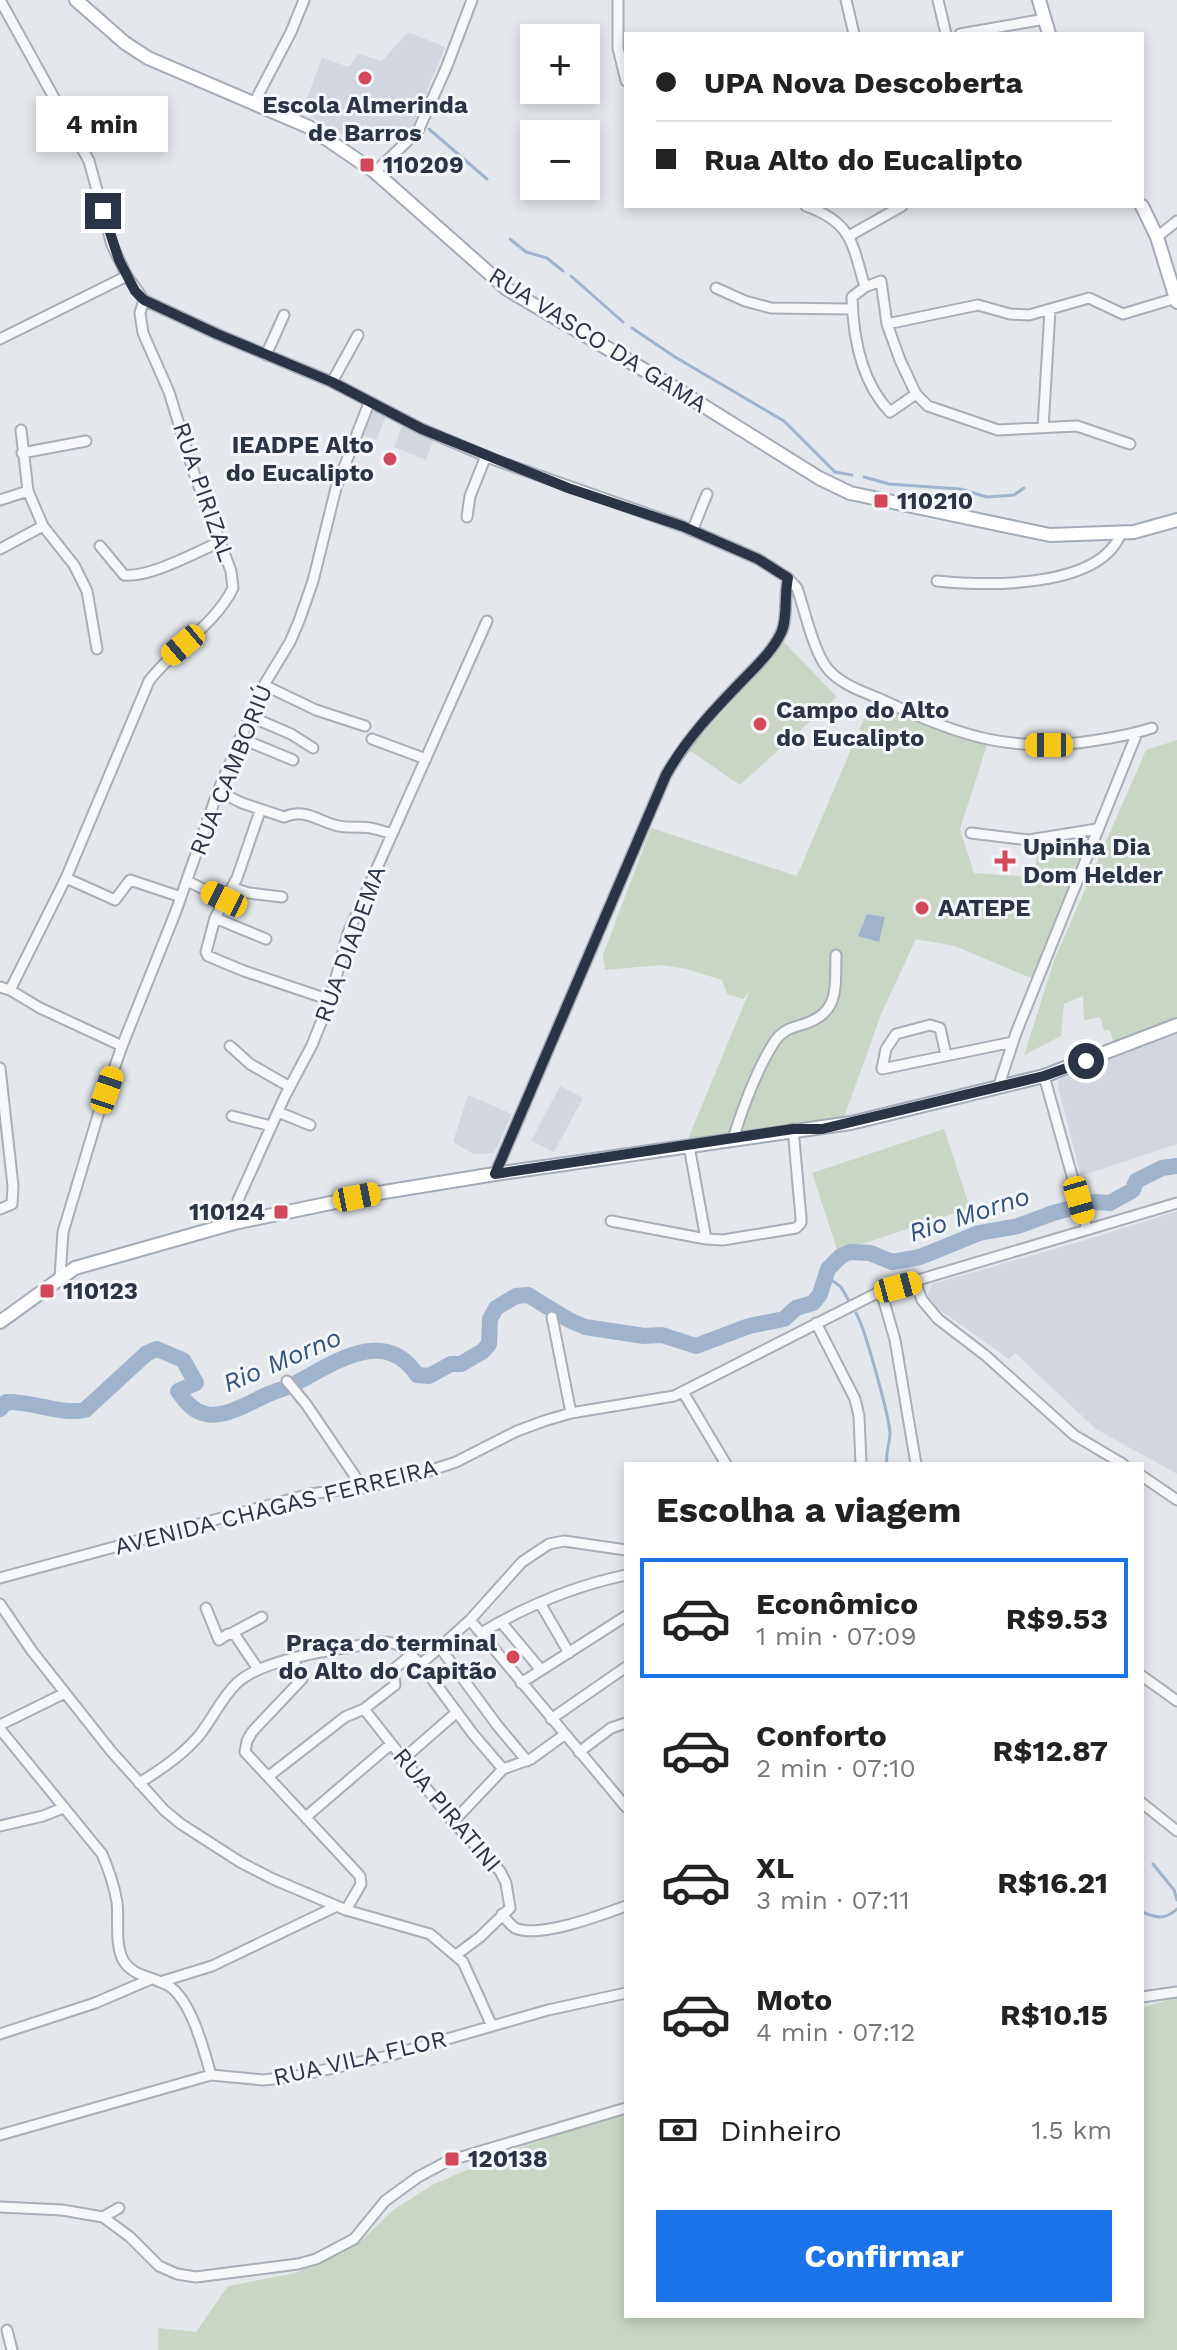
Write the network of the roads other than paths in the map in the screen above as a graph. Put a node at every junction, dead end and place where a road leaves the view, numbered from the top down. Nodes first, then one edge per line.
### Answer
1 (0, 0) edge
2 (76, 0) edge
3 (304, 0) edge
4 (472, 0) edge
5 (618, 0) edge
6 (846, 0) edge
7 (938, 0) edge
8 (1039, 0) edge
9 (1045, 19) junction
10 (854, 32) edge
11 (946, 32) edge
12 (971, 32) edge
13 (1048, 32) edge
14 (624, 75) edge
15 (254, 103) junction
16 (375, 172) junction
17 (898, 208) edge
18 (1143, 208) edge
19 (827, 210) edge
20 (1177, 221) edge
21 (849, 236) junction
22 (1157, 237) junction
23 (127, 276) junction
24 (870, 286) junction
25 (716, 288) dead end
26 (144, 300) junction
27 (1176, 300) edge
28 (852, 309) junction
29 (1050, 310) junction
30 (284, 315) dead end
31 (887, 324) junction
32 (358, 335) dead end
33 (0, 339) edge
34 (266, 355) junction
35 (332, 382) junction
36 (916, 394) junction
37 (369, 403) junction
38 (1043, 428) junction
39 (21, 430) dead end
40 (86, 441) dead end
41 (1130, 444) dead end
42 (22, 453) junction
43 (486, 456) junction
44 (28, 491) junction
45 (707, 494) dead end
46 (0, 500) edge
47 (467, 517) dead end
48 (1177, 520) edge
49 (43, 526) junction
50 (692, 531) junction
51 (1121, 533) junction
52 (220, 542) junction
53 (100, 546) dead end
54 (0, 549) edge
55 (788, 578) junction
56 (937, 581) dead end
57 (487, 621) dead end
58 (97, 649) dead end
59 (264, 685) junction
60 (249, 716) junction
61 (365, 726) dead end
62 (1152, 728) dead end
63 (1137, 733) junction
64 (240, 738) junction
65 (372, 739) dead end
66 (313, 748) dead end
67 (426, 759) junction
68 (293, 760) dead end
69 (218, 791) junction
70 (260, 811) junction
71 (1097, 829) junction
72 (971, 833) dead end
73 (392, 834) junction
74 (66, 878) junction
75 (187, 881) junction
76 (233, 888) junction
77 (181, 897) junction
78 (282, 897) dead end
79 (224, 899) junction
80 (215, 918) junction
81 (266, 939) dead end
82 (836, 955) dead end
83 (5, 989) edge
84 (330, 1000) junction
85 (1177, 1025) edge
86 (1013, 1042) junction
87 (122, 1046) junction
88 (230, 1046) dead end
89 (946, 1055) junction
90 (0, 1068) edge
91 (1044, 1076) junction
92 (290, 1087) junction
93 (998, 1088) junction
94 (278, 1112) junction
95 (232, 1116) dead end
96 (310, 1125) dead end
97 (271, 1126) junction
98 (793, 1129) junction
99 (733, 1139) junction
100 (689, 1146) junction
101 (495, 1174) junction
102 (1177, 1203) edge
103 (0, 1209) edge
104 (611, 1221) dead end
105 (234, 1223) junction
106 (1086, 1225) junction
107 (706, 1239) junction
108 (60, 1277) junction
109 (915, 1282) junction
110 (881, 1291) junction
111 (552, 1317) dead end
112 (0, 1322) edge
113 (816, 1323) junction
114 (287, 1381) dead end
115 (683, 1392) junction
116 (570, 1412) junction
117 (725, 1462) edge
118 (861, 1462) edge
119 (916, 1462) edge
120 (1120, 1462) edge
121 (1144, 1477) edge
122 (363, 1488) junction
123 (1177, 1500) edge
124 (624, 1550) edge
125 (624, 1576) edge
126 (0, 1578) edge
127 (540, 1603) junction
128 (0, 1604) edge
129 (206, 1608) dead end
130 (262, 1617) dead end
131 (624, 1617) edge
132 (470, 1620) junction
133 (501, 1622) junction
134 (232, 1633) junction
135 (481, 1633) junction
136 (441, 1649) junction
137 (569, 1653) junction
138 (412, 1654) junction
139 (293, 1659) junction
140 (421, 1664) junction
141 (624, 1668) edge
142 (258, 1669) junction
143 (541, 1670) junction
144 (1144, 1677) edge
145 (521, 1683) junction
146 (65, 1693) junction
147 (1177, 1701) edge
148 (364, 1709) junction
149 (457, 1712) junction
150 (551, 1719) junction
151 (624, 1724) edge
152 (0, 1727) edge
153 (564, 1735) junction
154 (391, 1744) junction
155 (579, 1752) junction
156 (402, 1760) junction
157 (527, 1761) junction
158 (503, 1769) junction
159 (269, 1776) junction
160 (139, 1783) junction
161 (624, 1805) edge
162 (1144, 1805) edge
163 (63, 1808) junction
164 (307, 1816) junction
165 (453, 1822) junction
166 (0, 1826) edge
167 (1177, 1831) edge
168 (624, 1907) edge
169 (342, 1908) junction
170 (502, 1914) junction
171 (456, 1955) junction
172 (155, 1981) junction
173 (1177, 1992) edge
174 (624, 1993) edge
175 (1144, 1997) edge
176 (492, 2026) junction
177 (0, 2034) edge
178 (211, 2075) junction
179 (624, 2109) edge
180 (0, 2135) edge
181 (0, 2207) edge
182 (119, 2208) dead end
183 (103, 2217) junction
184 (7, 2330) dead end
185 (12, 2350) edge

1 - 23 street
2 - 15 main road, RUA VASCO DA GAMA
3 - 15 street
4 - 16 street
5 - 14 street
6 - 10 street
7 - 11 street
8 - 9 main road
9 - 12 street
9 - 13 main road
15 - 16 main road, RUA VASCO DA GAMA
16 - 51 main road, RUA VASCO DA GAMA
17 - 21 street
18 - 22 main road
19 - 21 street
20 - 22 street
21 - 24 street
22 - 27 main road
23 - 26 street
23 - 33 street
24 - 28 street
24 - 31 street
25 - 28 street
26 - 34 street
26 - 52 street, RUA PIRIZAL
27 - 29 street
28 - 36 street
29 - 31 street
29 - 38 street
30 - 34 street
31 - 36 street
32 - 35 street
34 - 35 street
35 - 37 street
36 - 38 street
37 - 43 street
37 - 59 street, RUA CAMBORIÚ
38 - 41 street
39 - 42 street
40 - 42 street
42 - 44 street
43 - 47 street
43 - 50 street
44 - 46 street
44 - 49 street
45 - 50 street
48 - 51 main road, RUA VASCO DA GAMA
49 - 54 street
49 - 58 street
50 - 55 street
51 - 56 street
52 - 53 street
52 - 74 street, RUA PIRIZAL
55 - 63 street
55 - 101 street
57 - 67 street, RUA DIADEMA
59 - 60 street, RUA CAMBORIÚ
59 - 61 street
60 - 64 street, RUA CAMBORIÚ
60 - 66 street
62 - 63 street
63 - 71 street
64 - 68 street
64 - 69 street, RUA CAMBORIÚ
65 - 67 street
67 - 73 street, RUA DIADEMA
69 - 70 street
69 - 75 street, RUA CAMBORIÚ
70 - 73 street
70 - 76 street
71 - 72 street
71 - 86 street
73 - 84 street, RUA DIADEMA
74 - 77 street
74 - 83 street
75 - 77 street, RUA CAMBORIÚ
75 - 79 street
76 - 78 street
76 - 79 street
77 - 87 street, RUA CAMBORIÚ
79 - 80 street
80 - 81 street
80 - 84 street
82 - 99 street
83 - 87 street
84 - 92 street, RUA DIADEMA
85 - 91 main road
86 - 89 street
86 - 93 street
87 - 108 street, RUA CAMBORIÚ
88 - 92 street
89 - 89 street
90 - 103 street
91 - 93 main road
91 - 106 street
92 - 94 street, RUA DIADEMA
93 - 98 main road
94 - 96 street
94 - 97 street, RUA DIADEMA
95 - 97 street
97 - 105 street, RUA DIADEMA
98 - 99 main road
98 - 107 street
99 - 100 main road
100 - 101 main road
100 - 107 street
101 - 105 main road
102 - 106 street, AVENIDA CHAGAS FERREIRA
104 - 107 street
105 - 108 main road
106 - 109 street, AVENIDA CHAGAS FERREIRA
108 - 112 main road
109 - 110 street, AVENIDA CHAGAS FERREIRA
109 - 120 street
110 - 113 street, AVENIDA CHAGAS FERREIRA
110 - 119 street
111 - 116 street
113 - 115 street, AVENIDA CHAGAS FERREIRA
113 - 118 street
114 - 122 street
115 - 116 street, AVENIDA CHAGAS FERREIRA
115 - 117 street
116 - 122 street, AVENIDA CHAGAS FERREIRA
121 - 123 street
122 - 126 street, AVENIDA CHAGAS FERREIRA
124 - 132 street
125 - 127 street
127 - 133 street
127 - 137 street
128 - 146 street
129 - 134 street
130 - 134 street
131 - 137 street
132 - 135 street
132 - 136 street
133 - 135 street
133 - 143 street
134 - 142 street
135 - 145 street
136 - 140 street
136 - 157 street
137 - 143 street
138 - 139 street
138 - 140 street
138 - 148 street
139 - 142 street
139 - 159 street
140 - 149 street
141 - 150 street
142 - 160 street
143 - 145 street
144 - 147 street
145 - 150 street
146 - 152 street
146 - 160 street
148 - 154 street, RUA PIRATINI
148 - 159 street
149 - 156 street
149 - 158 street
150 - 153 street
151 - 155 street
152 - 163 street
153 - 155 street
153 - 157 street
154 - 156 street, RUA PIRATINI
154 - 164 street
155 - 161 street
156 - 165 street, RUA PIRATINI
157 - 158 street
158 - 165 street
159 - 164 street
160 - 169 street
162 - 167 street
163 - 166 street
163 - 172 street
164 - 169 street
165 - 170 street, RUA PIRATINI
168 - 170 street
169 - 171 street
169 - 172 street
170 - 171 street
171 - 176 street
172 - 177 street
172 - 178 street
173 - 175 street
174 - 176 street, RUA VILA FLOR
176 - 178 street, RUA VILA FLOR
178 - 180 street, RUA VILA FLOR
179 - 183 street
181 - 183 street
182 - 183 street
184 - 185 street

